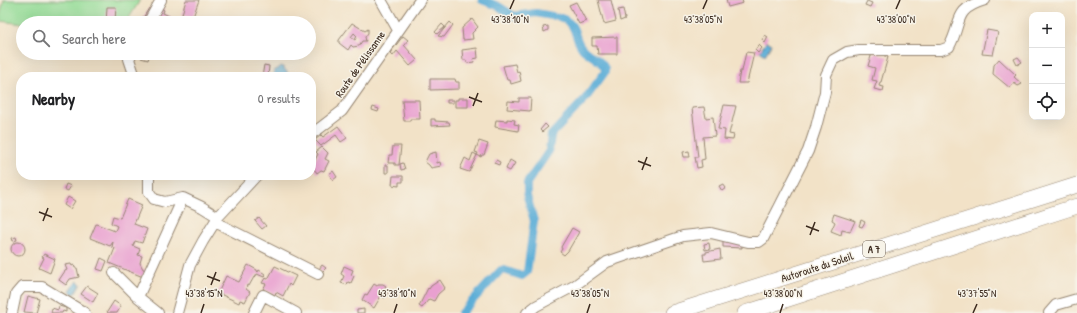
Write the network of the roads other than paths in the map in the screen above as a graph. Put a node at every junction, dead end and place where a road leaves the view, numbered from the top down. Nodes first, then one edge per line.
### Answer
1 (161, 0) edge
2 (381, 0) edge
3 (420, 0) edge
4 (985, 0) edge
5 (152, 16) edge
6 (398, 30) junction
7 (129, 60) edge
8 (133, 72) edge
9 (316, 131) edge
10 (149, 180) edge
11 (252, 180) edge
12 (1077, 185) edge
13 (183, 198) junction
14 (1077, 206) edge
15 (217, 219) junction
16 (114, 273) dead end
17 (318, 274) dead end
18 (138, 297) junction
19 (1077, 299) edge
20 (12, 313) edge
21 (85, 313) edge
22 (158, 313) edge
23 (177, 313) edge
24 (254, 313) edge
25 (296, 313) edge
26 (527, 313) edge
27 (672, 313) edge
28 (746, 313) edge
29 (1049, 313) edge

1 - 5 street
2 - 6 street
3 - 6 street, Route de Pélissanne
4 - 26 street
6 - 9 street, Route de Pélissanne
7 - 8 street
10 - 13 street
11 - 15 street
12 - 27 highway, Autoroute du Soleil / A 7
13 - 15 street
13 - 18 street
14 - 28 highway, Autoroute du Soleil / A 7
15 - 17 street
15 - 23 street
16 - 18 street
18 - 22 street
19 - 29 street
20 - 21 street
24 - 25 street

